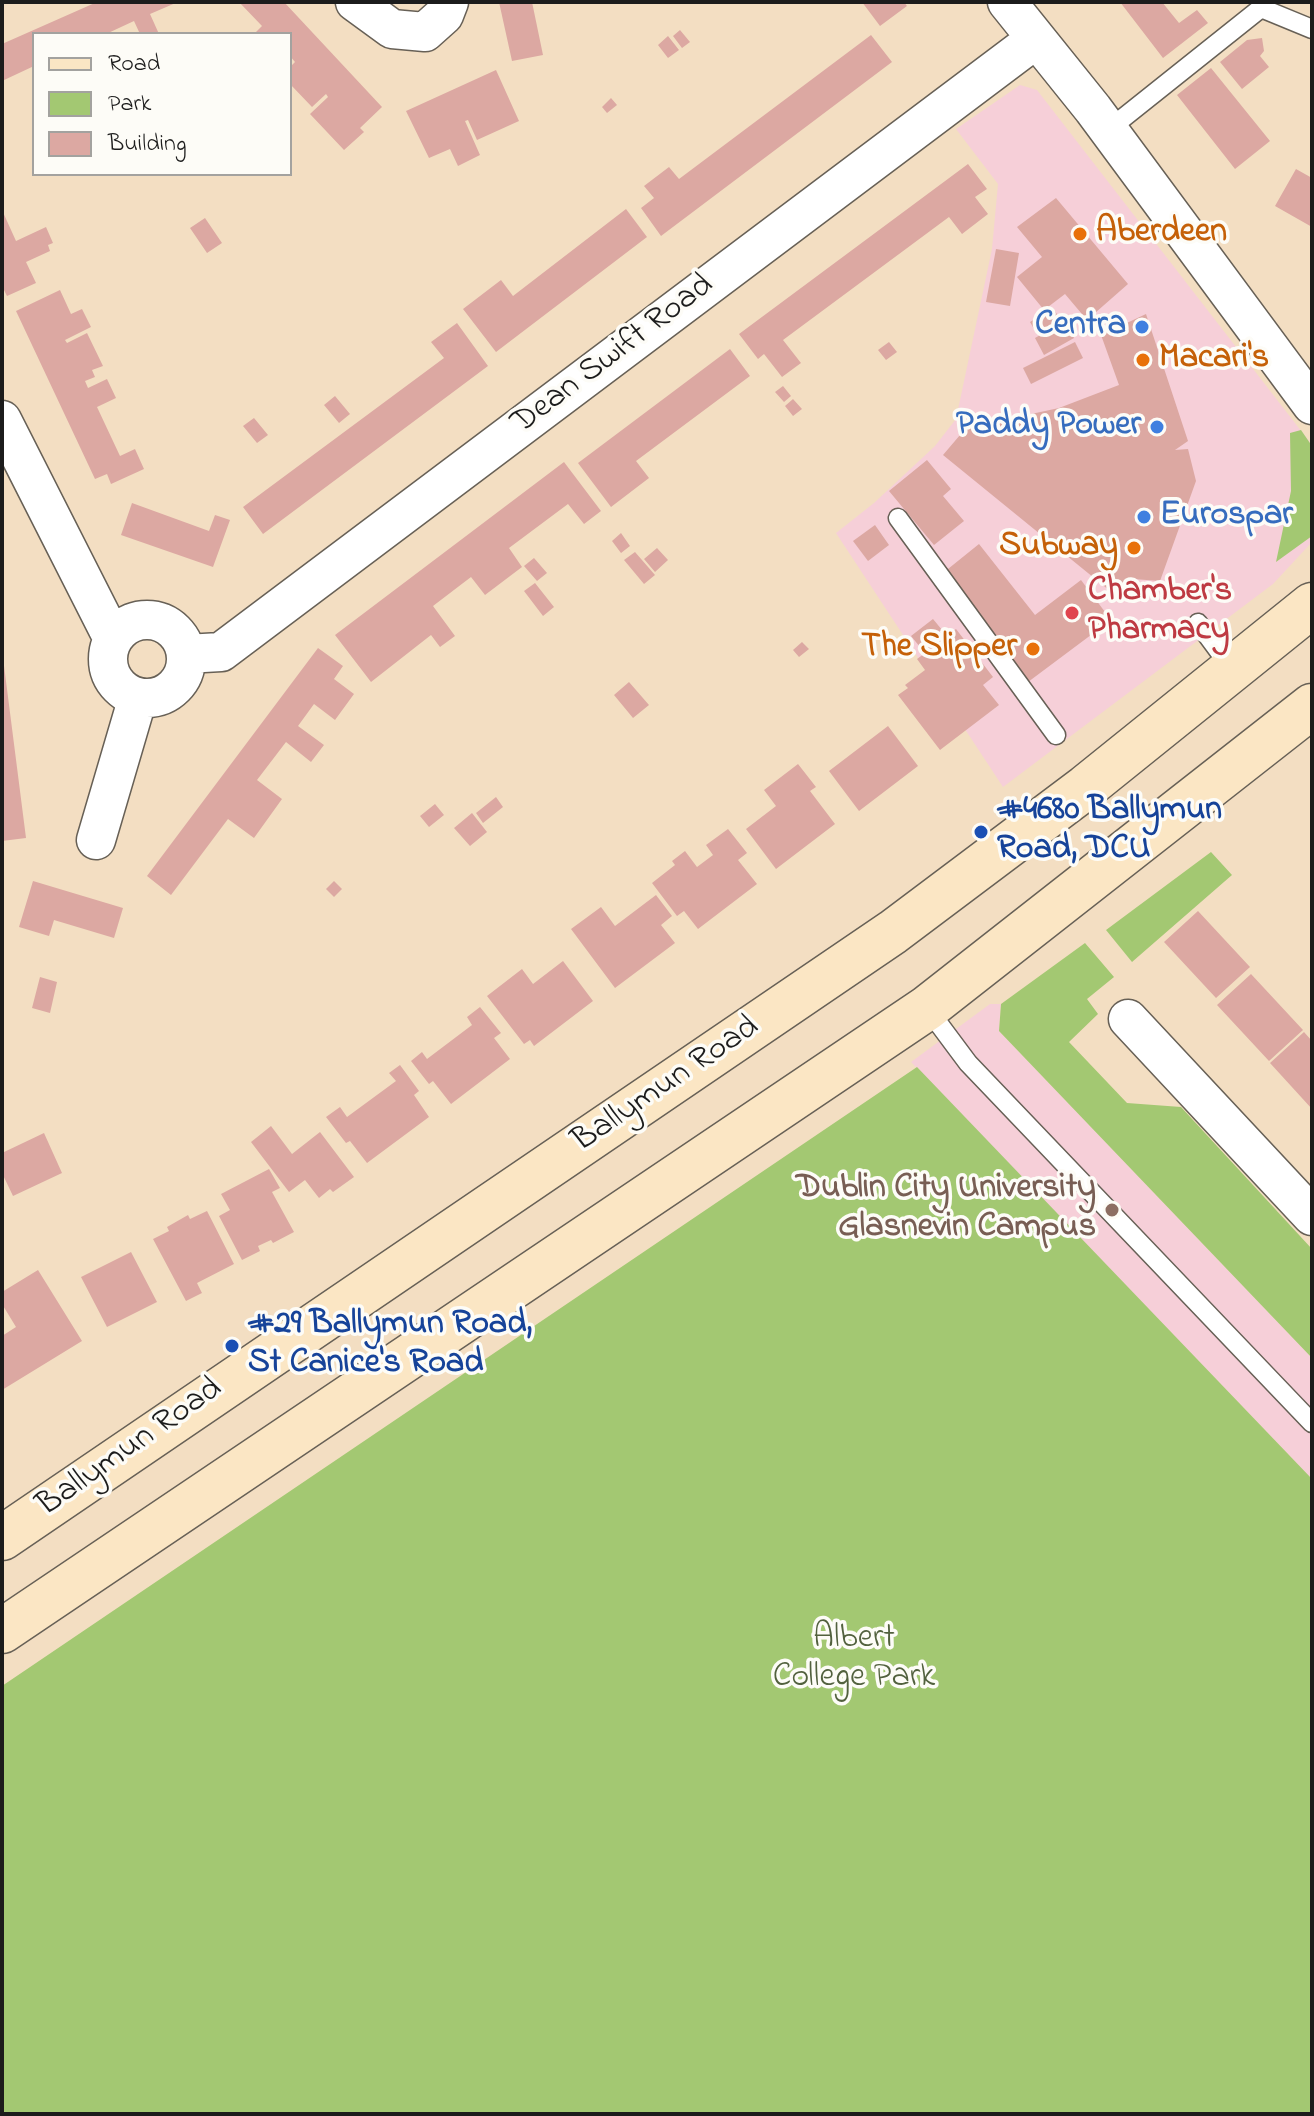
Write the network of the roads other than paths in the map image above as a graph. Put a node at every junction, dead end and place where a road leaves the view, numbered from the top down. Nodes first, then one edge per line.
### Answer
1 (355, 2) edge
2 (449, 2) edge
3 (1007, 2) edge
4 (1312, 29) edge
5 (1036, 39) junction
6 (1108, 130) junction
7 (1312, 405) edge
8 (2, 420) edge
9 (898, 518) dead end
10 (1312, 605) edge
11 (1198, 623) dead end
12 (113, 639) junction
13 (186, 654) junction
14 (1233, 669) junction
15 (138, 697) junction
16 (1312, 706) edge
17 (1056, 735) dead end
18 (96, 840) dead end
19 (927, 1008) junction
20 (1128, 1019) dead end
21 (1312, 1216) edge
22 (1312, 1423) edge
23 (2, 1538) edge
24 (2, 1631) edge

1 - 2 street
3 - 5 street
4 - 6 lane
5 - 6 street
5 - 13 street, Dean Swift Road
6 - 7 street
8 - 12 street
9 - 17 lane
10 - 14 main road, Ballymun Road
11 - 14 lane
12 - 13 street
12 - 15 street
13 - 15 street
14 - 23 main road, Ballymun Road
15 - 18 street
16 - 19 main road
19 - 22 lane
19 - 24 main road
20 - 21 street

